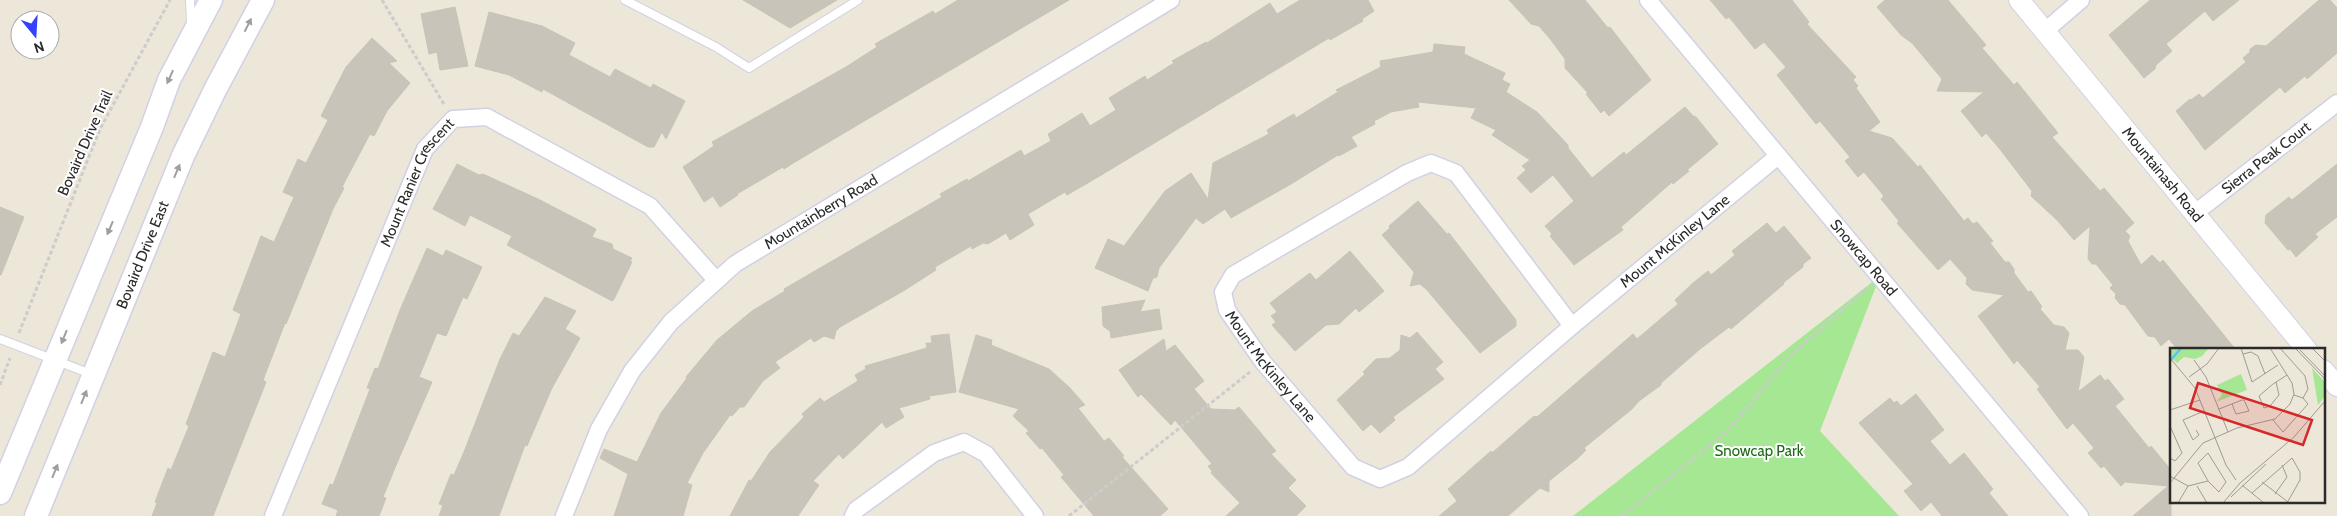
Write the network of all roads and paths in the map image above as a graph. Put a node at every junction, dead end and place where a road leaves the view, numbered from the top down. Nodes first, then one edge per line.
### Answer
1 (170, 0) edge
2 (190, 0) edge
3 (211, 0) edge
4 (263, 0) edge
5 (382, 0) edge
6 (625, 0) edge
7 (858, 0) edge
8 (1171, 0) edge
9 (1648, 0) edge
10 (2019, 0) edge
11 (2080, 0) edge
12 (2045, 31) junction
13 (192, 33) junction
14 (2337, 103) edge
15 (453, 119) junction
16 (1778, 156) junction
17 (2195, 213) junction
18 (1880, 276) junction
19 (716, 280) junction
20 (32, 302) dead end
21 (1572, 326) junction
22 (0, 338) edge
23 (2305, 348) edge
24 (55, 360) junction
25 (1262, 362) junction
26 (2324, 371) edge
27 (93, 375) junction
28 (1, 379) edge
29 (0, 385) edge
30 (2337, 386) edge
31 (0, 493) edge
32 (36, 516) edge
33 (273, 516) edge
34 (564, 516) edge
35 (853, 516) edge
36 (1035, 516) edge
37 (1069, 516) edge
38 (1622, 516) edge
39 (2080, 516) edge

1 - 20 path, Bovaird Drive Trail
2 - 13 lane
3 - 13 main road
27 -> 4 main road, Bovaird Drive East
5 - 15 path
6 - 7 lane
8 - 19 street, Mountainberry Road
9 - 16 street, Snowcap Road
10 - 12 street, Mountainash Road
11 - 12 street
12 - 17 street, Mountainash Road
13 -> 24 main road
14 - 17 street, Sierra Peak Court
15 - 19 street, Mount Ranier Crescent
15 - 33 street, Mount Ranier Crescent
16 - 18 street, Snowcap Road
16 - 21 street, Mount McKinley Lane
17 - 23 street, Mountainash Road
18 - 38 path
18 - 39 street, Snowcap Road
19 - 34 street, Mountainberry Road
21 - 25 street, Mount McKinley Lane
21 - 25 street, Mount McKinley Lane
22 - 24 lane
24 - 27 lane
24 - 31 main road
25 - 37 path
26 - 30 street
32 -> 27 main road, Bovaird Drive East
28 - 29 path
35 - 36 street

